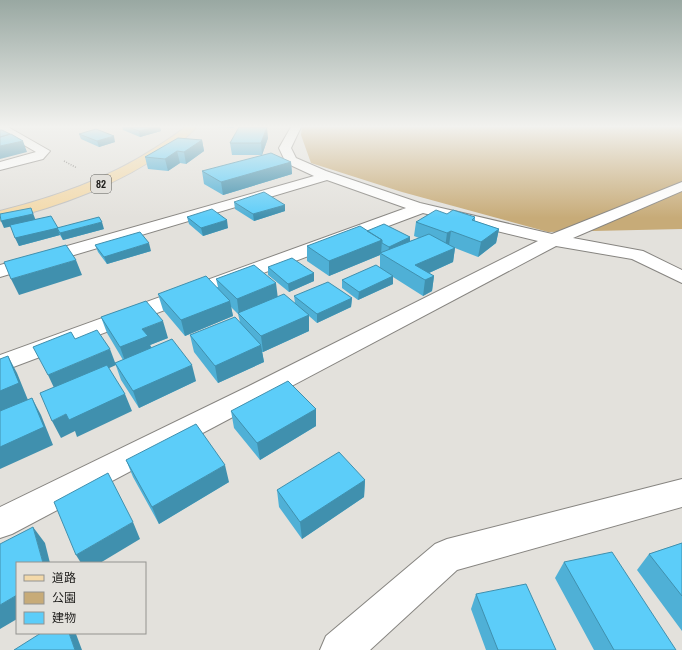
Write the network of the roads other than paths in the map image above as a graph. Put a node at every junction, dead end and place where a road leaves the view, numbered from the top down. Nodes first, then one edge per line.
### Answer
1 (34, 157) edge
2 (149, 157) edge
3 (290, 157) edge
4 (0, 166) edge
5 (327, 176) junction
6 (682, 186) edge
7 (421, 208) junction
8 (0, 216) edge
9 (554, 240) junction
10 (0, 271) edge
11 (682, 277) edge
12 (0, 364) edge
13 (682, 493) edge
14 (0, 523) edge
15 (340, 650) edge

1 - 4 street
2 - 8 main road, 82
3 - 5 street
5 - 7 street
5 - 10 street
6 - 9 street
7 - 9 street
7 - 12 street
9 - 11 street
9 - 14 street
13 - 15 street

